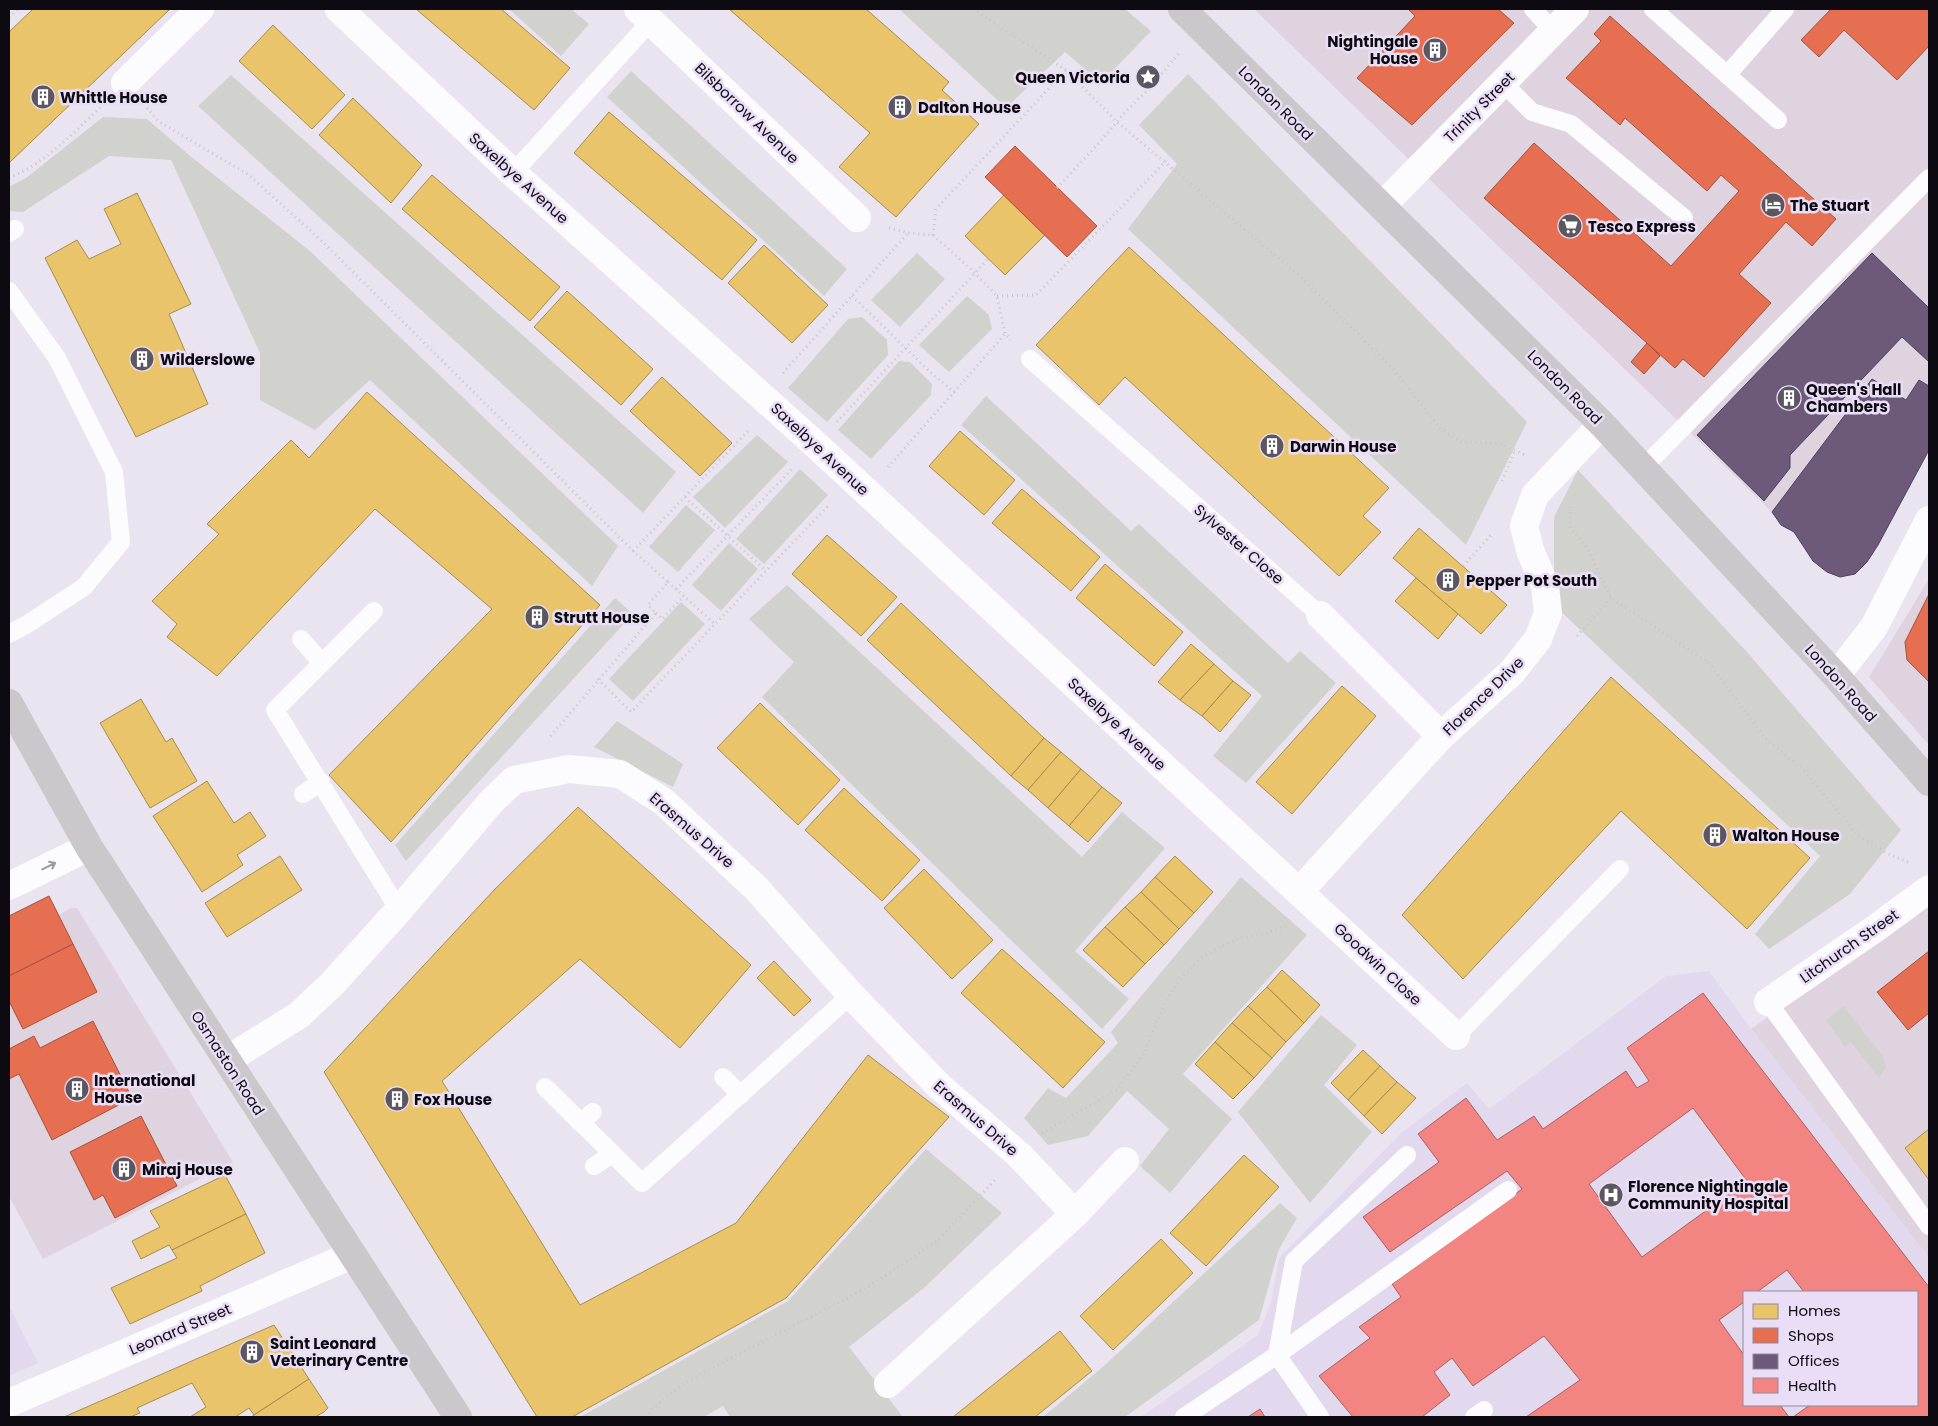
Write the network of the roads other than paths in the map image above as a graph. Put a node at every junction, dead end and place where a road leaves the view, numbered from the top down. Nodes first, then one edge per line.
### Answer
1 (200, 9) edge
2 (338, 9) edge
3 (1182, 9) edge
4 (1533, 9) edge
5 (1576, 9) edge
6 (1653, 9) edge
7 (1785, 9) edge
8 (645, 15) edge
9 (1554, 32) junction
10 (1727, 75) junction
11 (1503, 83) junction
12 (125, 84) road end
13 (1778, 120) dead end
14 (513, 173) junction
15 (1929, 178) edge
16 (1382, 206) junction
17 (857, 218) dead end
18 (1684, 218) dead end
19 (9, 291) edge
20 (1030, 359) dead end
21 (1602, 424) junction
22 (1644, 468) junction
23 (1929, 520) edge
24 (374, 611) dead end
25 (1320, 615) joint
26 (9, 634) edge
27 (301, 638) dead end
28 (322, 663) junction
29 (1836, 676) junction
30 (9, 703) edge
31 (1441, 736) junction
32 (321, 782) junction
33 (1929, 782) edge
34 (303, 794) dead end
35 (89, 847) junction
36 (1620, 869) dead end
37 (9, 886) edge
38 (1929, 889) edge
39 (1299, 892) junction
40 (399, 910) junction
41 (851, 995) junction
42 (1768, 1002) joint
43 (1456, 1036) joint
44 (226, 1060) junction
45 (723, 1077) dead end
46 (545, 1087) dead end
47 (741, 1095) junction
48 (612, 1154) junction
49 (1407, 1155) dead end
50 (1125, 1161) dead end
51 (594, 1166) dead end
52 (1508, 1190) dead end
53 (1075, 1214) junction
54 (1929, 1226) edge
55 (352, 1255) junction
56 (1277, 1355) junction
57 (888, 1384) dead end
58 (9, 1403) edge
59 (458, 1417) edge
60 (1184, 1417) edge
61 (1320, 1417) edge

1 - 12 street
2 - 14 street, Saxelbye Avenue
3 - 16 main road, London Road
4 - 9 lane
5 - 9 street, Trinity Street
6 - 10 lane
7 - 10 lane
8 - 14 lane
8 - 17 street, Bilsborrow Avenue
9 - 11 street, Trinity Street
10 - 13 lane
11 - 16 street, Trinity Street
11 - 18 lane
14 - 39 street, Saxelbye Avenue
15 - 22 lane
16 - 21 main road, London Road
19 - 26 lane
20 - 25 lane, Sylvester Close
21 - 22 main road, London Road
21 - 31 street, Florence Drive
22 - 29 main road, London Road
23 - 29 street
24 - 28 lane
25 - 31 street, Sylvester Close
27 - 28 lane
28 - 32 lane
29 - 33 main road, London Road
30 - 35 main road, Osmaston Road
31 - 39 street, Florence Drive
32 - 34 lane
32 - 40 lane
37 -> 35 street
35 - 44 main road, Osmaston Road
36 - 43 lane
38 - 42 street, Litchurch Street
39 - 43 street, Goodwin Close
40 - 41 street, Erasmus Drive
40 - 44 street
41 - 47 lane
41 - 53 street, Erasmus Drive
42 - 54 lane
44 - 55 main road, Osmaston Road
45 - 47 lane
46 - 48 lane
47 - 48 lane
48 - 51 lane
49 - 56 lane
50 - 53 street
52 - 56 lane
53 - 57 street
55 - 58 street, Leonard Street
55 - 59 main road, Osmaston Road
56 - 60 lane
56 - 61 lane

